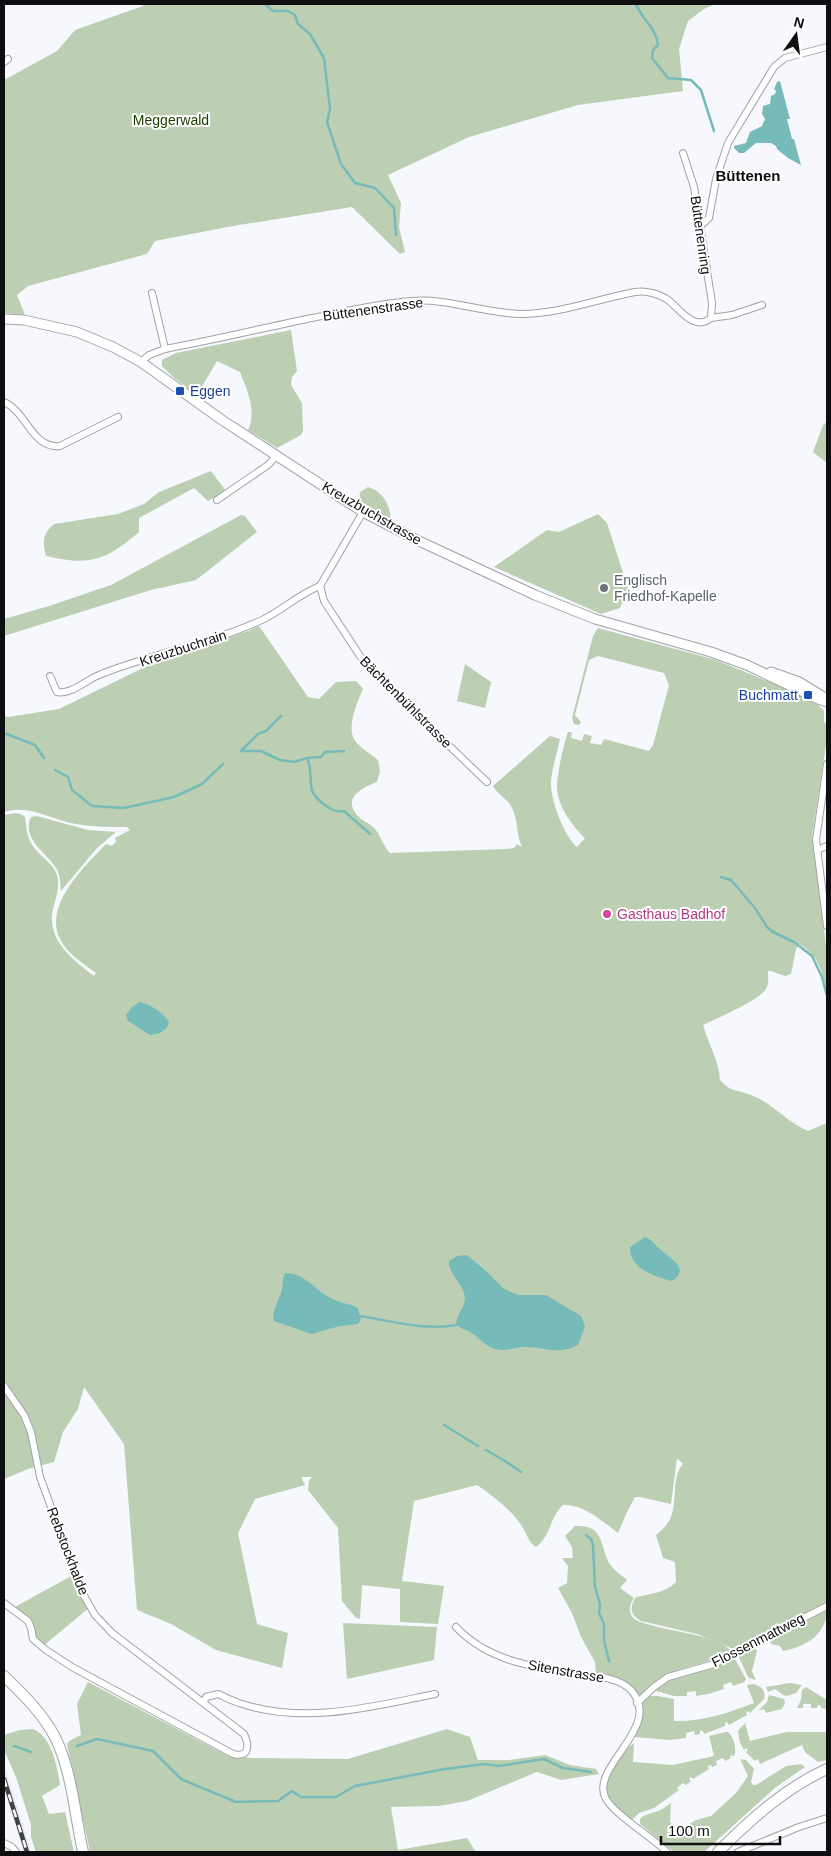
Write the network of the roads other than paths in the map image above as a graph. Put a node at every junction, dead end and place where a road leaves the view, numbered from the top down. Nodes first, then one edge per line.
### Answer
1 (827, 47) edge
2 (683, 153) dead end
3 (699, 224) junction
4 (152, 292) dead end
5 (762, 305) dead end
6 (4, 318) edge
7 (711, 318) junction
8 (166, 349) junction
9 (141, 362) junction
10 (4, 402) edge
11 (118, 417) dead end
12 (276, 456) junction
13 (217, 500) dead end
14 (363, 512) junction
15 (320, 586) junction
16 (50, 676) dead end
17 (827, 700) edge
18 (827, 764) edge
19 (487, 782) dead end
20 (827, 846) edge
21 (817, 850) junction
22 (827, 926) edge
23 (4, 1386) edge
24 (4, 1603) edge
25 (827, 1606) edge
26 (456, 1627) dead end
27 (4, 1676) edge
28 (435, 1694) dead end
29 (204, 1702) junction
30 (637, 1702) junction
31 (827, 1769) edge
32 (827, 1818) edge
33 (4, 1843) edge
34 (16, 1852) edge
35 (83, 1852) edge
36 (667, 1852) edge
37 (720, 1852) edge
38 (738, 1852) edge

1 - 3 street
2 - 3 street, Büttenenring
3 - 7 street, Büttenenring
4 - 8 street
5 - 7 street
6 - 9 street, Kreuzbuchstrasse
7 - 8 street, Büttenenstrasse
8 - 9 street, Büttenenstrasse
9 - 12 street, Kreuzbuchstrasse
10 - 11 street
12 - 13 street
12 - 14 street, Kreuzbuchstrasse
14 - 15 street
14 - 17 street, Kreuzbuchstrasse
15 - 16 street, Kreuzbuchrain
15 - 19 street, Bächtenbühlstrasse
18 - 21 street
20 - 21 street
21 - 22 street
23 - 29 street, Rebstockhalde
24 - 29 street, Rebstockhalde
25 - 30 street, Flossenmattweg
26 - 30 street, Sitenstrasse
27 - 35 main road
28 - 29 street
30 - 36 street
31 - 37 main road
32 - 38 street
33 - 34 street

